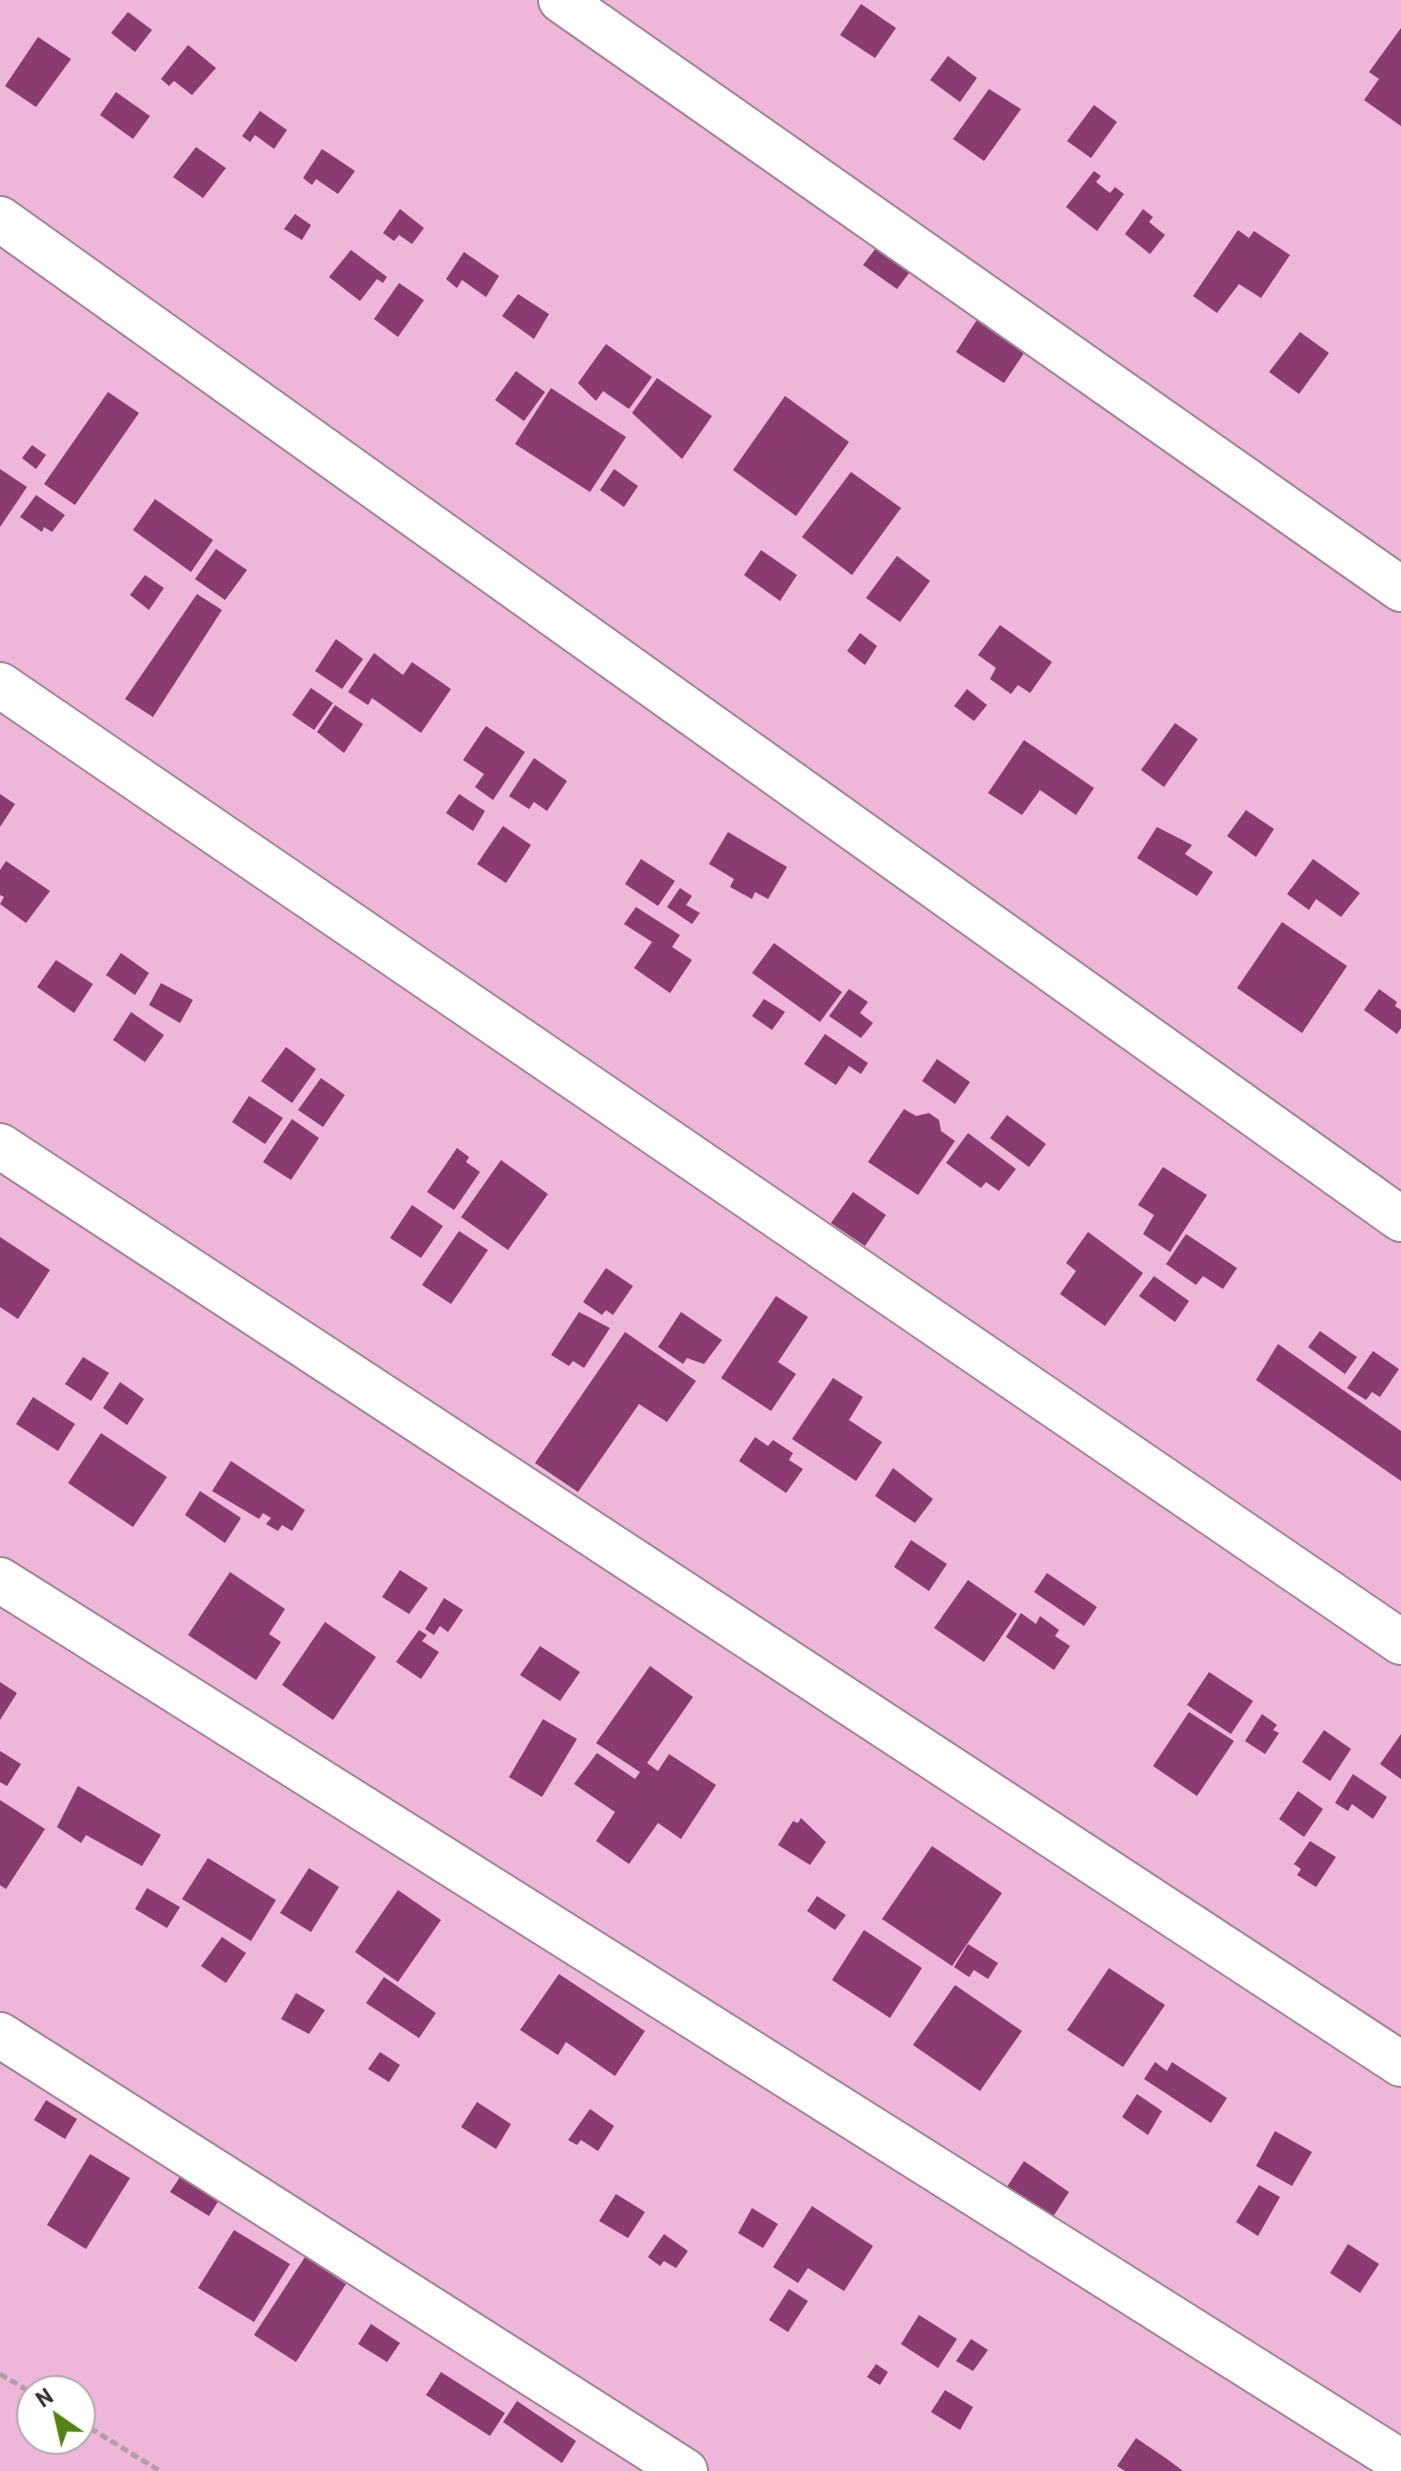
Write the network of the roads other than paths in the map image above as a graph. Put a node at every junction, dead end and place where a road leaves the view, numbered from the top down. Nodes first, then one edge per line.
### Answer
1 (561, 0) edge
2 (0, 219) edge
3 (1401, 589) edge
4 (0, 685) edge
5 (0, 1146) edge
6 (1401, 1219) edge
7 (0, 1580) edge
8 (1401, 1642) edge
9 (0, 2035) edge
10 (1401, 2064) edge
11 (1401, 2462) edge
12 (685, 2471) edge

1 - 3 street
2 - 6 street
4 - 8 street
5 - 10 street
7 - 11 street
9 - 12 street

